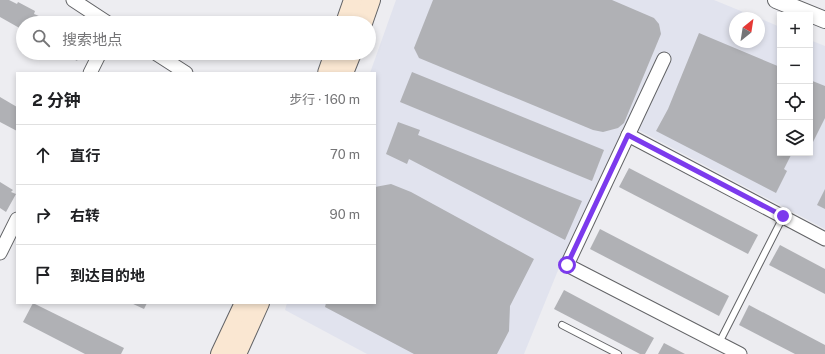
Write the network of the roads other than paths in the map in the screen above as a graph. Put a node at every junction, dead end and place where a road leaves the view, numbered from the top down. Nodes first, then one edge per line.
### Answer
1 (73, 0) edge
2 (353, 0) edge
3 (371, 0) edge
4 (776, 0) edge
5 (97, 16) edge
6 (347, 16) edge
7 (365, 16) edge
8 (825, 20) edge
9 (664, 59) dead end
10 (96, 60) edge
11 (166, 60) edge
12 (332, 60) edge
13 (349, 60) edge
14 (90, 72) edge
15 (184, 72) edge
16 (327, 72) edge
17 (344, 72) edge
18 (628, 135) junction
19 (783, 216) junction
20 (16, 221) edge
21 (825, 238) edge
22 (0, 253) edge
23 (244, 304) edge
24 (260, 304) edge
25 (562, 325) dead end
26 (719, 343) junction
27 (220, 354) edge
28 (237, 354) edge
29 (618, 354) edge
30 (740, 354) edge

1 - 5 street
2 - 6 main road
3 - 7 main road
4 - 8 street
9 - 18 street
10 - 14 street
11 - 15 street
12 - 16 main road
13 - 17 main road
18 - 19 street
18 - 26 street
19 - 21 street
19 - 26 lane
20 - 22 street
23 - 27 main road
24 - 28 main road
25 - 29 lane
26 - 30 street

